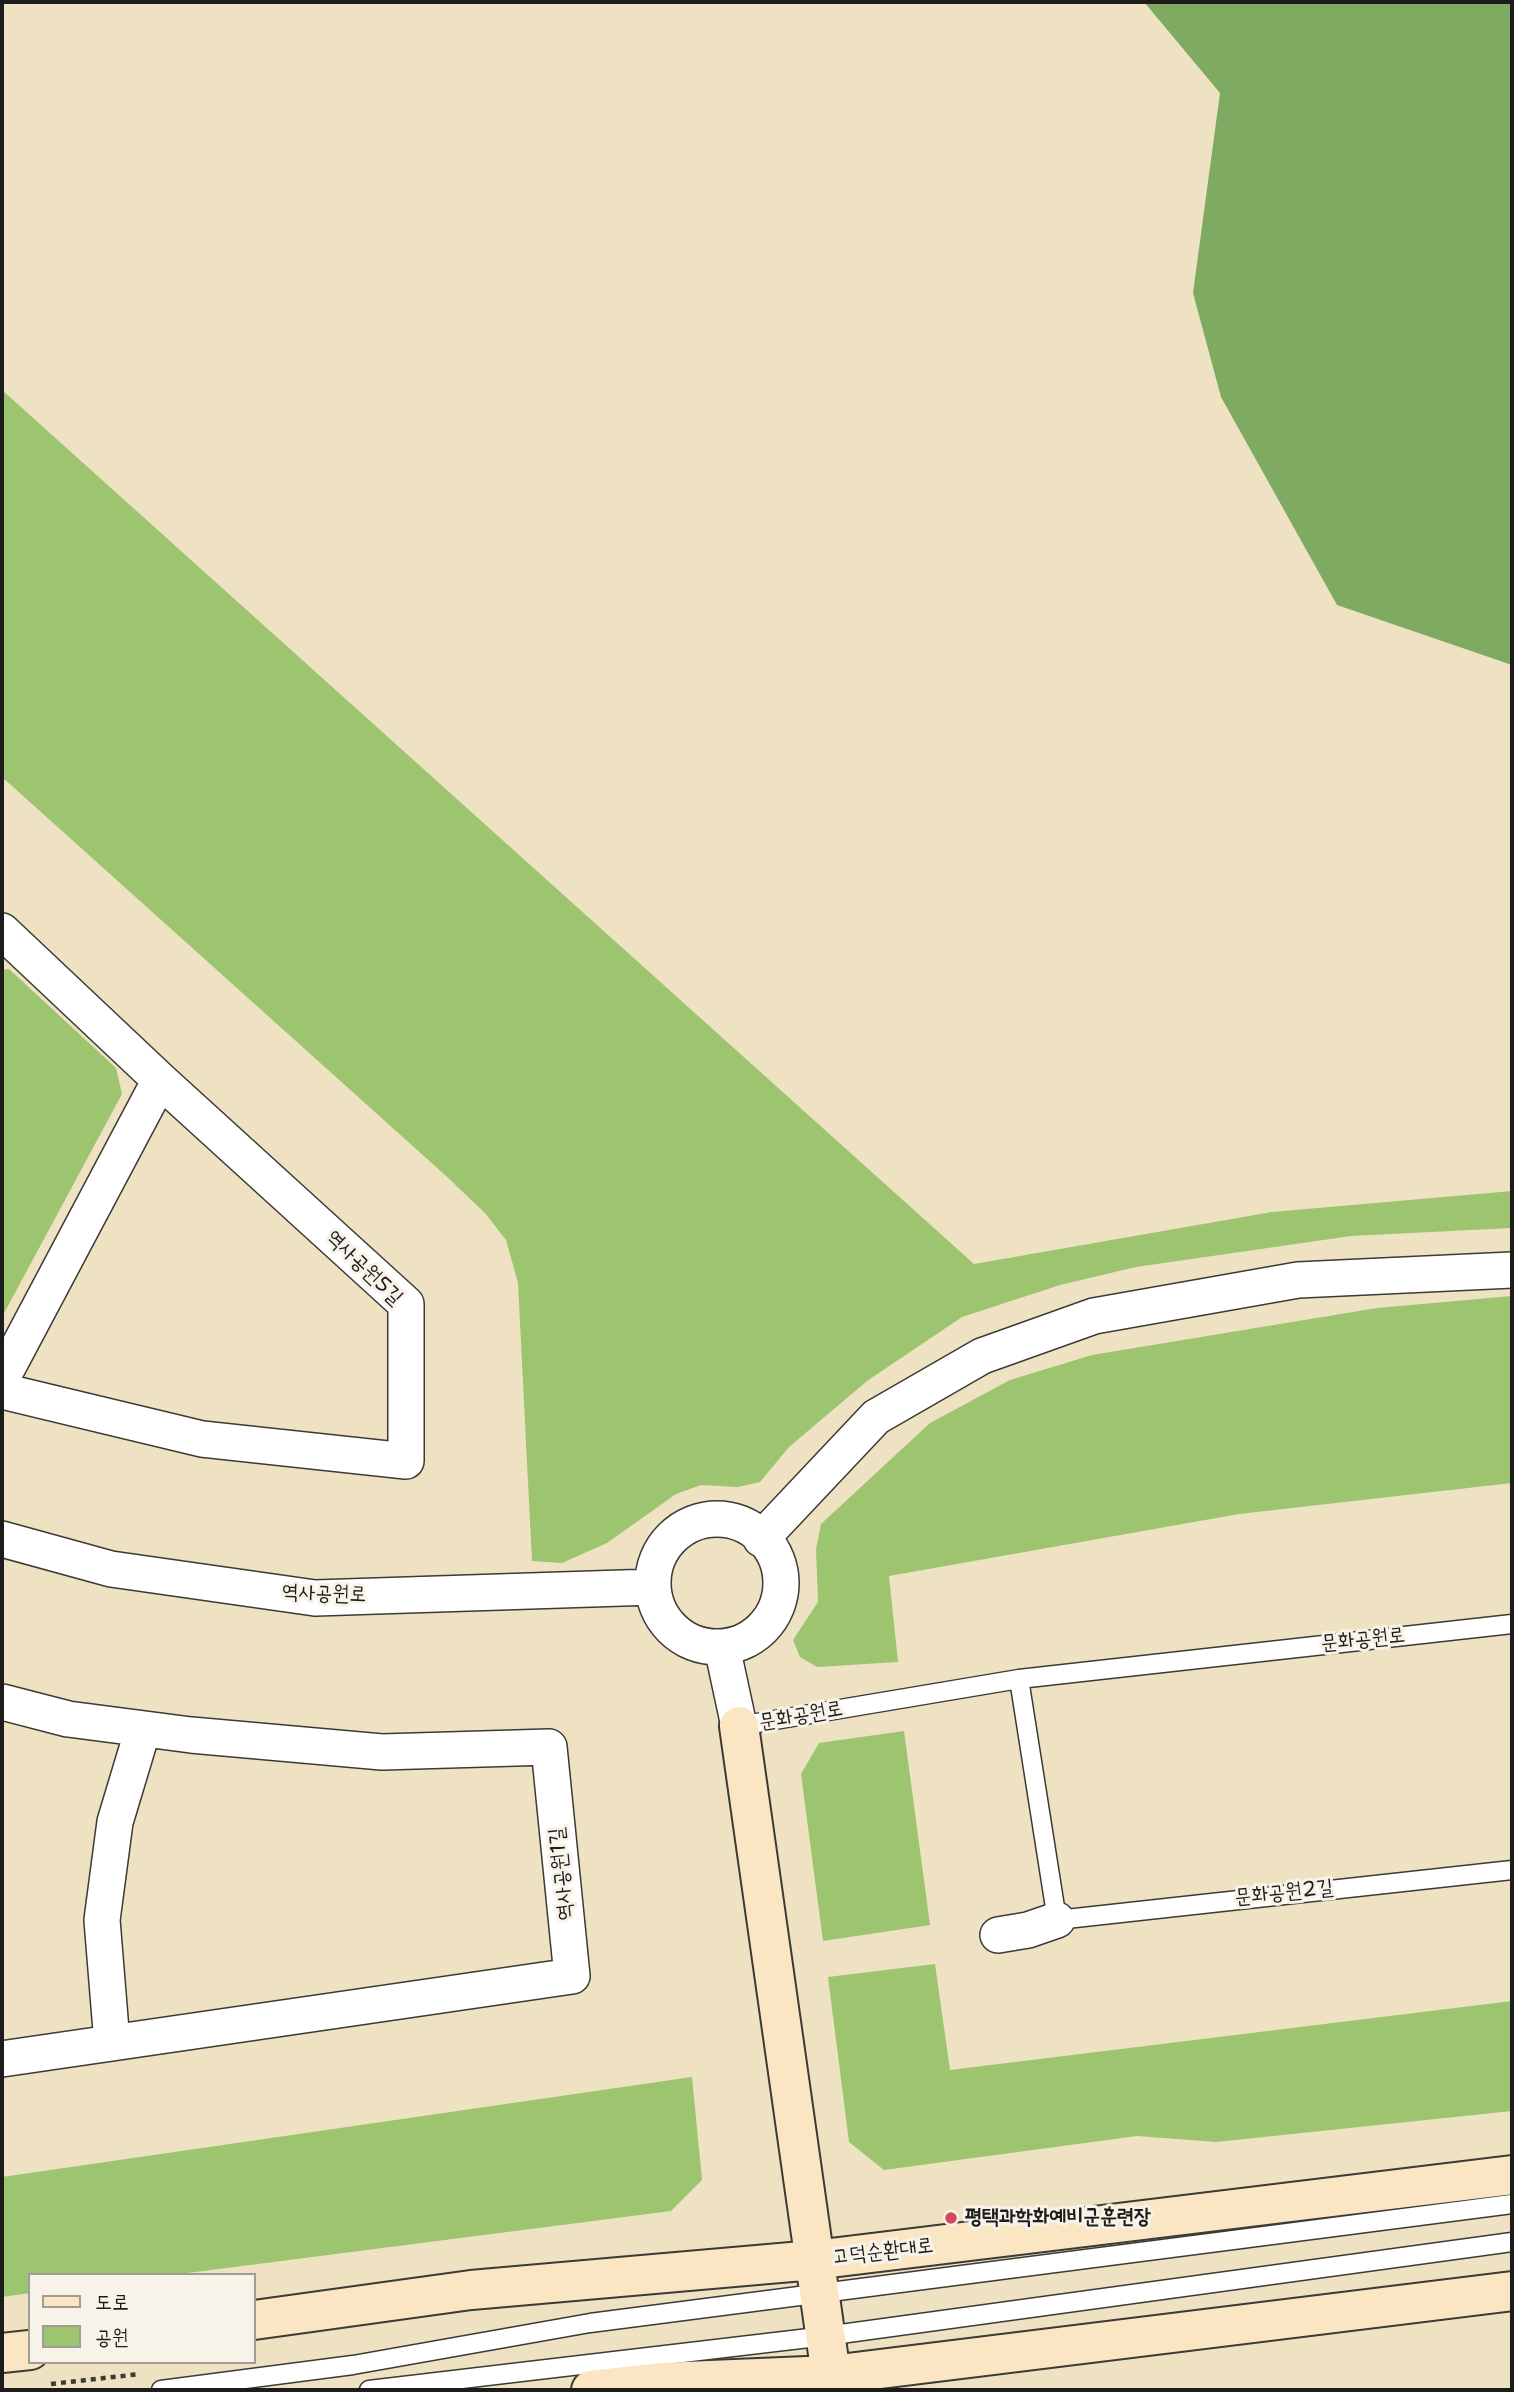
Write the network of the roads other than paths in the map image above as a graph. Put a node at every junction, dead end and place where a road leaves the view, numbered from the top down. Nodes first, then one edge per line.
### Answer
1 (2, 931) edge
2 (160, 1080) junction
3 (1512, 1270) edge
4 (2, 1378) edge
5 (2, 1391) edge
6 (2, 1539) edge
7 (761, 1539) junction
8 (653, 1587) junction
9 (1512, 1624) edge
10 (722, 1647) junction
11 (1019, 1679) junction
12 (2, 1702) edge
13 (739, 1726) junction
14 (143, 1728) junction
15 (1512, 1870) edge
16 (1057, 1920) junction
17 (998, 1934) dead end
18 (112, 2043) junction
19 (2, 2059) edge
20 (1512, 2175) edge
21 (1512, 2204) edge
22 (1512, 2242) edge
23 (816, 2277) junction
24 (1512, 2291) edge
25 (256, 2320) edge
26 (826, 2336) junction
27 (28, 2350) edge
28 (2, 2353) edge
29 (831, 2375) junction
30 (161, 2390) edge
31 (369, 2390) edge
32 (592, 2390) edge

1 - 2 street, 역사공원5길
2 - 4 street
2 - 5 street, 역사공원5길
3 - 7 street
6 - 8 street, 역사공원로
7 - 8 street
7 - 10 street
8 - 10 street
9 - 11 lane, 문화공원로
10 - 13 street
11 - 13 lane, 문화공원로
11 - 16 lane
12 - 14 street, 역사공원1길
13 - 23 main road, 문화공원로
14 - 18 street
14 - 18 street, 역사공원1길
15 - 16 lane, 문화공원2길
16 - 17 street, 문화공원2길
18 - 19 street, 역사공원1길
20 - 23 main road, 고덕순환대로
21 - 23 lane
22 - 26 lane
23 - 25 main road, 고덕순환대로
23 - 26 main road, 문화공원로
23 - 30 lane
24 - 29 main road
26 - 29 main road, 문화공원로
26 - 31 lane
27 - 28 main road
29 - 32 main road

